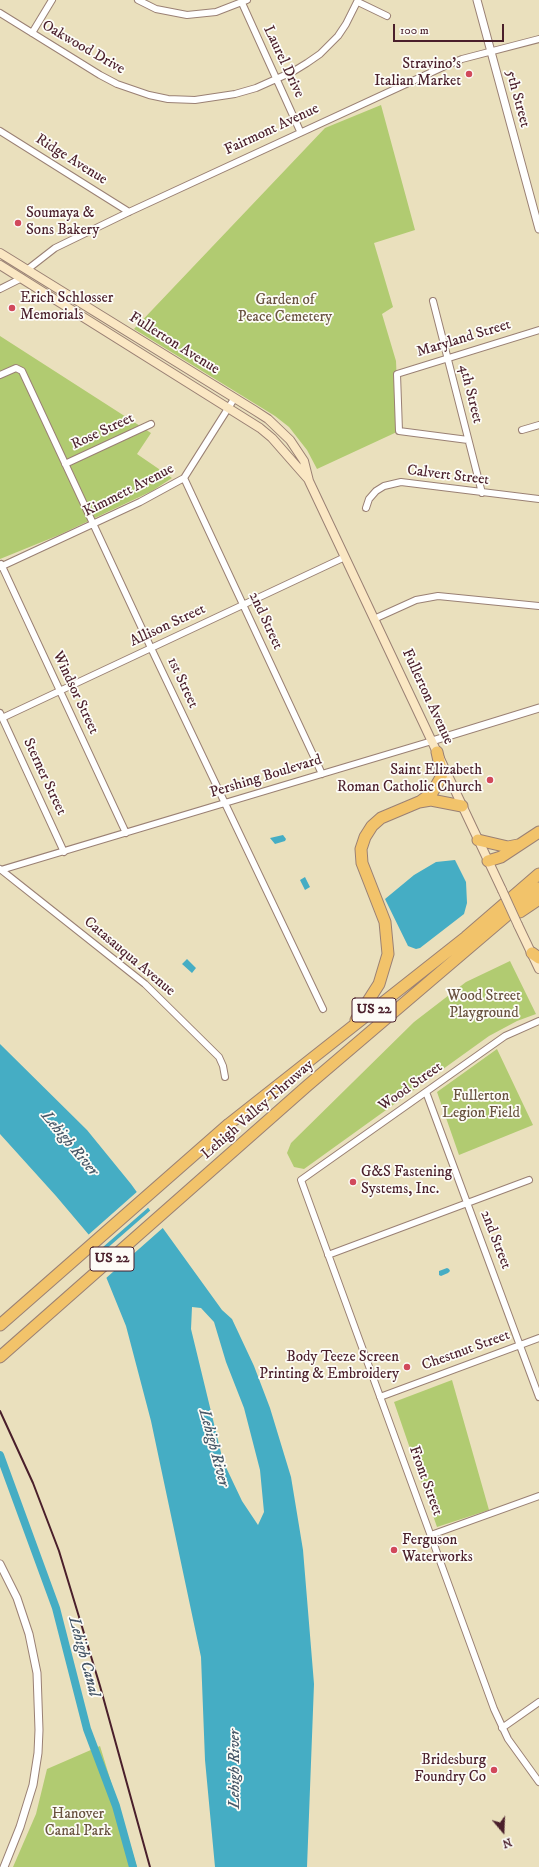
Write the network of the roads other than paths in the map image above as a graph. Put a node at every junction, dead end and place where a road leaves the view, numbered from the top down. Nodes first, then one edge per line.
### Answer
1 (52, 0) edge
2 (138, 0) edge
3 (476, 0) edge
4 (244, 1) edge
5 (358, 1) edge
6 (0, 13) edge
7 (388, 16) dead end
8 (32, 33) junction
9 (539, 40) edge
10 (490, 52) junction
11 (277, 80) junction
12 (0, 131) edge
13 (300, 131) junction
14 (128, 212) junction
15 (539, 229) edge
16 (0, 253) edge
17 (0, 265) edge
18 (28, 269) junction
19 (22, 278) junction
20 (0, 289) edge
21 (433, 301) dead end
22 (539, 330) edge
23 (448, 358) junction
24 (0, 375) edge
25 (234, 399) junction
26 (228, 408) junction
27 (151, 424) dead end
28 (539, 426) edge
29 (522, 430) dead end
30 (468, 440) junction
31 (65, 464) junction
32 (184, 478) junction
33 (309, 481) junction
34 (482, 493) junction
35 (539, 499) edge
36 (366, 508) dead end
37 (93, 524) junction
38 (345, 557) junction
39 (1, 566) edge
40 (243, 605) junction
41 (539, 606) edge
42 (374, 619) junction
43 (151, 648) junction
44 (60, 691) junction
45 (539, 708) edge
46 (1, 716) edge
47 (432, 741) junction
48 (437, 752) junction
49 (322, 774) junction
50 (419, 802) junction
51 (224, 803) junction
52 (462, 806) junction
53 (539, 832) edge
54 (126, 833) junction
55 (478, 840) junction
56 (518, 845) junction
57 (64, 852) junction
58 (488, 861) junction
59 (1, 870) edge
60 (539, 874) edge
61 (539, 888) edge
62 (539, 899) edge
63 (466, 951) junction
64 (535, 956) edge
65 (539, 969) edge
66 (323, 1009) dead end
67 (539, 1021) edge
68 (350, 1029) junction
69 (224, 1077) dead end
70 (426, 1092) junction
71 (301, 1180) joint
72 (529, 1180) dead end
73 (467, 1203) junction
74 (328, 1255) junction
75 (0, 1325) edge
76 (539, 1338) edge
77 (520, 1345) junction
78 (0, 1357) edge
79 (380, 1397) junction
80 (539, 1397) edge
81 (539, 1496) edge
82 (431, 1535) junction
83 (0, 1564) edge
84 (539, 1702) edge
85 (502, 1728) junction
86 (539, 1782) edge
87 (4, 1867) edge

1 - 8 street
2 - 4 street
3 - 10 street, 5th Street
4 - 11 street, Laurel Drive
5 - 7 street
5 - 11 street, Oakwood Drive
6 - 8 street, Oakwood Drive
8 - 11 street, Oakwood Drive
9 - 10 street, Fairmont Avenue
10 - 13 street, Fairmont Avenue
10 - 15 street, 5th Street
11 - 13 street, Laurel Drive
12 - 14 street, Ridge Avenue
13 - 14 street, Fairmont Avenue
14 - 18 street, Fairmont Avenue
16 - 18 main road, Fullerton Avenue
17 - 19 main road, Fullerton Avenue
18 - 25 main road, Fullerton Avenue
19 - 20 street
19 - 26 main road, Fullerton Avenue
21 - 23 street, 4th Street
22 - 23 street, Maryland Street
23 - 30 street, 4th Street
23 - 30 street, Maryland Street
24 - 31 street, 1st Street
25 - 26 street, Kimmett Avenue
25 - 33 main road, Fullerton Avenue
26 - 32 street, Kimmett Avenue
26 - 33 main road, Fullerton Avenue
27 - 31 street, Rose Street
28 - 29 street
30 - 34 street, 4th Street
31 - 37 street, 1st Street
32 - 37 street, Kimmett Avenue
32 - 40 street, 2nd Street
33 - 38 main road, Fullerton Avenue
34 - 35 street, Calvert Street
34 - 36 street, Calvert Street
37 - 39 street, Kimmett Avenue
37 - 43 street, 1st Street
38 - 40 street, Allison Street
38 - 42 main road, Fullerton Avenue
39 - 44 street, Windsor Street
40 - 43 street, Allison Street
40 - 49 street, 2nd Street
41 - 42 street
42 - 47 main road, Fullerton Avenue
43 - 44 street, Allison Street
43 - 51 street, 1st Street
44 - 46 street, Allison Street
44 - 54 street, Windsor Street
45 - 47 street, Pershing Boulevard
46 - 57 street, Sterner Street
47 - 48 main road, Fullerton Avenue
47 - 49 street, Pershing Boulevard
48 - 50 highway
48 - 52 main road, Fullerton Avenue
49 - 51 street, Pershing Boulevard
50 - 52 highway
50 - 68 highway
51 - 54 street, Pershing Boulevard
51 - 66 street, 1st Street
52 - 55 main road, Fullerton Avenue
53 - 56 highway
54 - 57 street, Pershing Boulevard
55 - 56 highway
55 - 58 main road, Fullerton Avenue
56 - 58 highway
57 - 59 street, Pershing Boulevard
58 - 64 main road, Fullerton Avenue, bridge
59 - 69 street, Catasauqua Avenue
60 - 68 highway, Lehigh Valley Thruway / US 22
61 - 63 highway, Lehigh Valley Thruway / US 22
62 - 63 highway
63 - 78 highway, Lehigh Valley Thruway / US 22
64 - 65 main road, Fullerton Avenue
67 - 70 street, Wood Street
68 - 75 highway, Lehigh Valley Thruway / US 22
70 - 71 street, Wood Street
70 - 73 street, 2nd Street
71 - 74 street, Front Street
72 - 73 street
73 - 74 street
73 - 77 street, 2nd Street
74 - 79 street, Front Street
76 - 77 street, Chestnut Street
77 - 79 street, Chestnut Street
77 - 80 street, 2nd Street
79 - 82 street, Front Street
81 - 82 street
82 - 85 street, Front Street
83 - 87 street
84 - 85 street
85 - 86 street, Front Street

